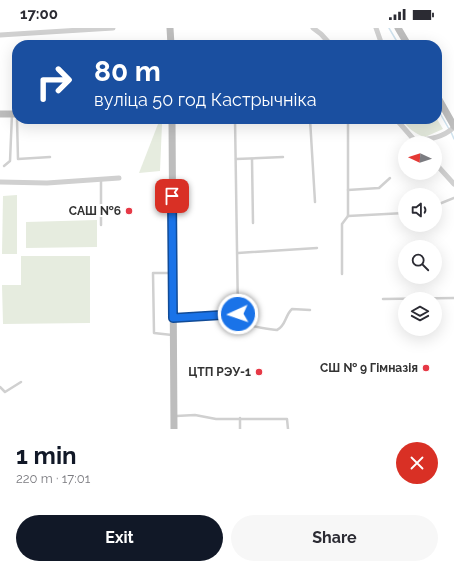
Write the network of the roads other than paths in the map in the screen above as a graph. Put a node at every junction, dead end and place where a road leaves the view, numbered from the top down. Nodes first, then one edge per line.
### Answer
1 (113, 28) edge
2 (170, 28) edge
3 (313, 28) edge
4 (376, 28) edge
5 (398, 28) edge
6 (0, 35) edge
7 (171, 40) edge
8 (326, 40) edge
9 (380, 40) edge
10 (405, 40) edge
11 (442, 106) edge
12 (0, 114) edge
13 (12, 115) edge
14 (15, 124) edge
15 (16, 124) edge
16 (172, 124) edge
17 (235, 124) edge
18 (310, 124) edge
19 (348, 124) edge
20 (400, 124) edge
21 (453, 128) edge
22 (410, 136) edge
23 (440, 136) edge
24 (50, 157) dead end
25 (283, 157) dead end
26 (236, 159) junction
27 (252, 159) junction
28 (4, 166) dead end
29 (442, 171) edge
30 (119, 178) dead end
31 (390, 178) dead end
32 (101, 179) junction
33 (0, 182) edge
34 (454, 184) edge
35 (348, 190) junction
36 (454, 198) edge
37 (315, 202) dead end
38 (442, 203) edge
39 (398, 213) edge
40 (348, 216) junction
41 (253, 223) dead end
42 (101, 225) dead end
43 (317, 248) dead end
44 (238, 253) junction
45 (173, 273) junction
46 (342, 274) dead end
47 (454, 298) edge
48 (383, 299) dead end
49 (310, 310) dead end
50 (238, 314) junction
51 (173, 318) junction
52 (173, 335) junction
53 (22, 382) dead end
54 (0, 387) edge
55 (173, 416) junction
56 (240, 418) junction
57 (174, 429) edge
58 (240, 429) edge
59 (288, 429) edge

1 - 6 street
2 - 7 main road
3 - 8 street
4 - 9 street
5 - 10 main road
11 - 21 main road
12 - 13 main road
14 - 28 lane
15 - 24 lane
16 - 45 main road
17 - 26 lane
18 - 37 lane
19 - 35 lane
20 - 22 street
21 - 23 street
25 - 27 lane
26 - 27 lane
26 - 44 lane
27 - 41 lane
29 - 34 street
30 - 32 street
31 - 35 lane
32 - 33 street
32 - 42 lane
35 - 40 lane
36 - 38 lane
39 - 40 lane
40 - 46 lane
43 - 44 lane
44 - 50 lane
45 - 51 main road
45 - 52 lane
47 - 48 lane
49 - 50 lane
50 - 51 lane
51 - 52 main road
52 - 55 main road
53 - 54 lane
55 - 56 lane
55 - 57 main road
56 - 58 lane
56 - 59 lane

